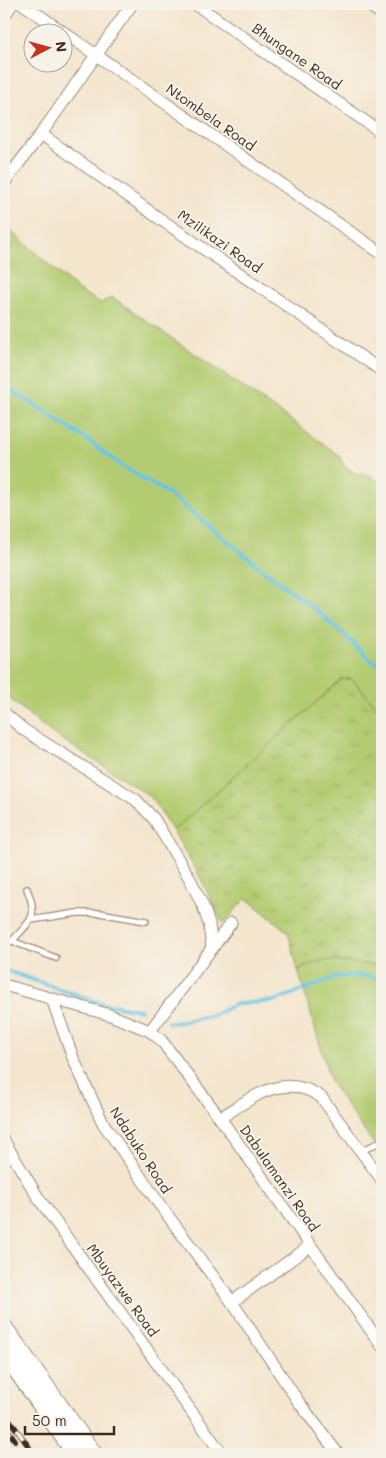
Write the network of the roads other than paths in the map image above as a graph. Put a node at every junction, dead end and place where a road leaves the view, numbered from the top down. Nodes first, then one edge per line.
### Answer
1 (10, 4) edge
2 (22, 4) edge
3 (132, 4) edge
4 (195, 4) edge
5 (368, 4) edge
6 (4, 12) edge
7 (382, 14) edge
8 (96, 54) junction
9 (382, 133) edge
10 (41, 134) junction
11 (4, 183) edge
12 (382, 254) edge
13 (382, 371) edge
14 (4, 713) edge
15 (27, 889) dead end
16 (31, 920) junction
17 (146, 921) dead end
18 (231, 923) dead end
19 (4, 939) edge
20 (12, 941) junction
21 (212, 949) junction
22 (56, 958) dead end
23 (4, 985) edge
24 (52, 999) junction
25 (150, 1031) junction
26 (220, 1118) junction
27 (4, 1140) edge
28 (382, 1141) edge
29 (361, 1151) junction
30 (382, 1180) edge
31 (310, 1246) junction
32 (232, 1302) junction
33 (4, 1327) edge
34 (382, 1346) edge
35 (4, 1353) edge
36 (75, 1454) edge
37 (94, 1454) edge
38 (222, 1454) edge
39 (338, 1454) edge

1 - 6 main road
2 - 8 street, Ntombela Road
3 - 8 street
4 - 9 street, Bhungane Road
5 - 7 street
8 - 10 street
8 - 12 street, Ntombela Road
10 - 11 street
10 - 13 street, Mzilikazi Road
14 - 21 street
15 - 16 lane
16 - 17 lane
16 - 20 lane
18 - 21 street
19 - 20 lane
20 - 22 lane
21 - 25 street
23 - 24 street, Dabulamanzi Road
24 - 25 street, Dabulamanzi Road
24 - 32 street, Ndabuko Road
25 - 26 street, Dabulamanzi Road
26 - 29 street
26 - 31 street, Dabulamanzi Road
27 - 38 street, Mbuyazwe Road
28 - 29 lane
29 - 30 street
31 - 32 street
31 - 34 street, Dabulamanzi Road
32 - 39 street, Ndabuko Road
33 - 37 main road
35 - 36 main road

